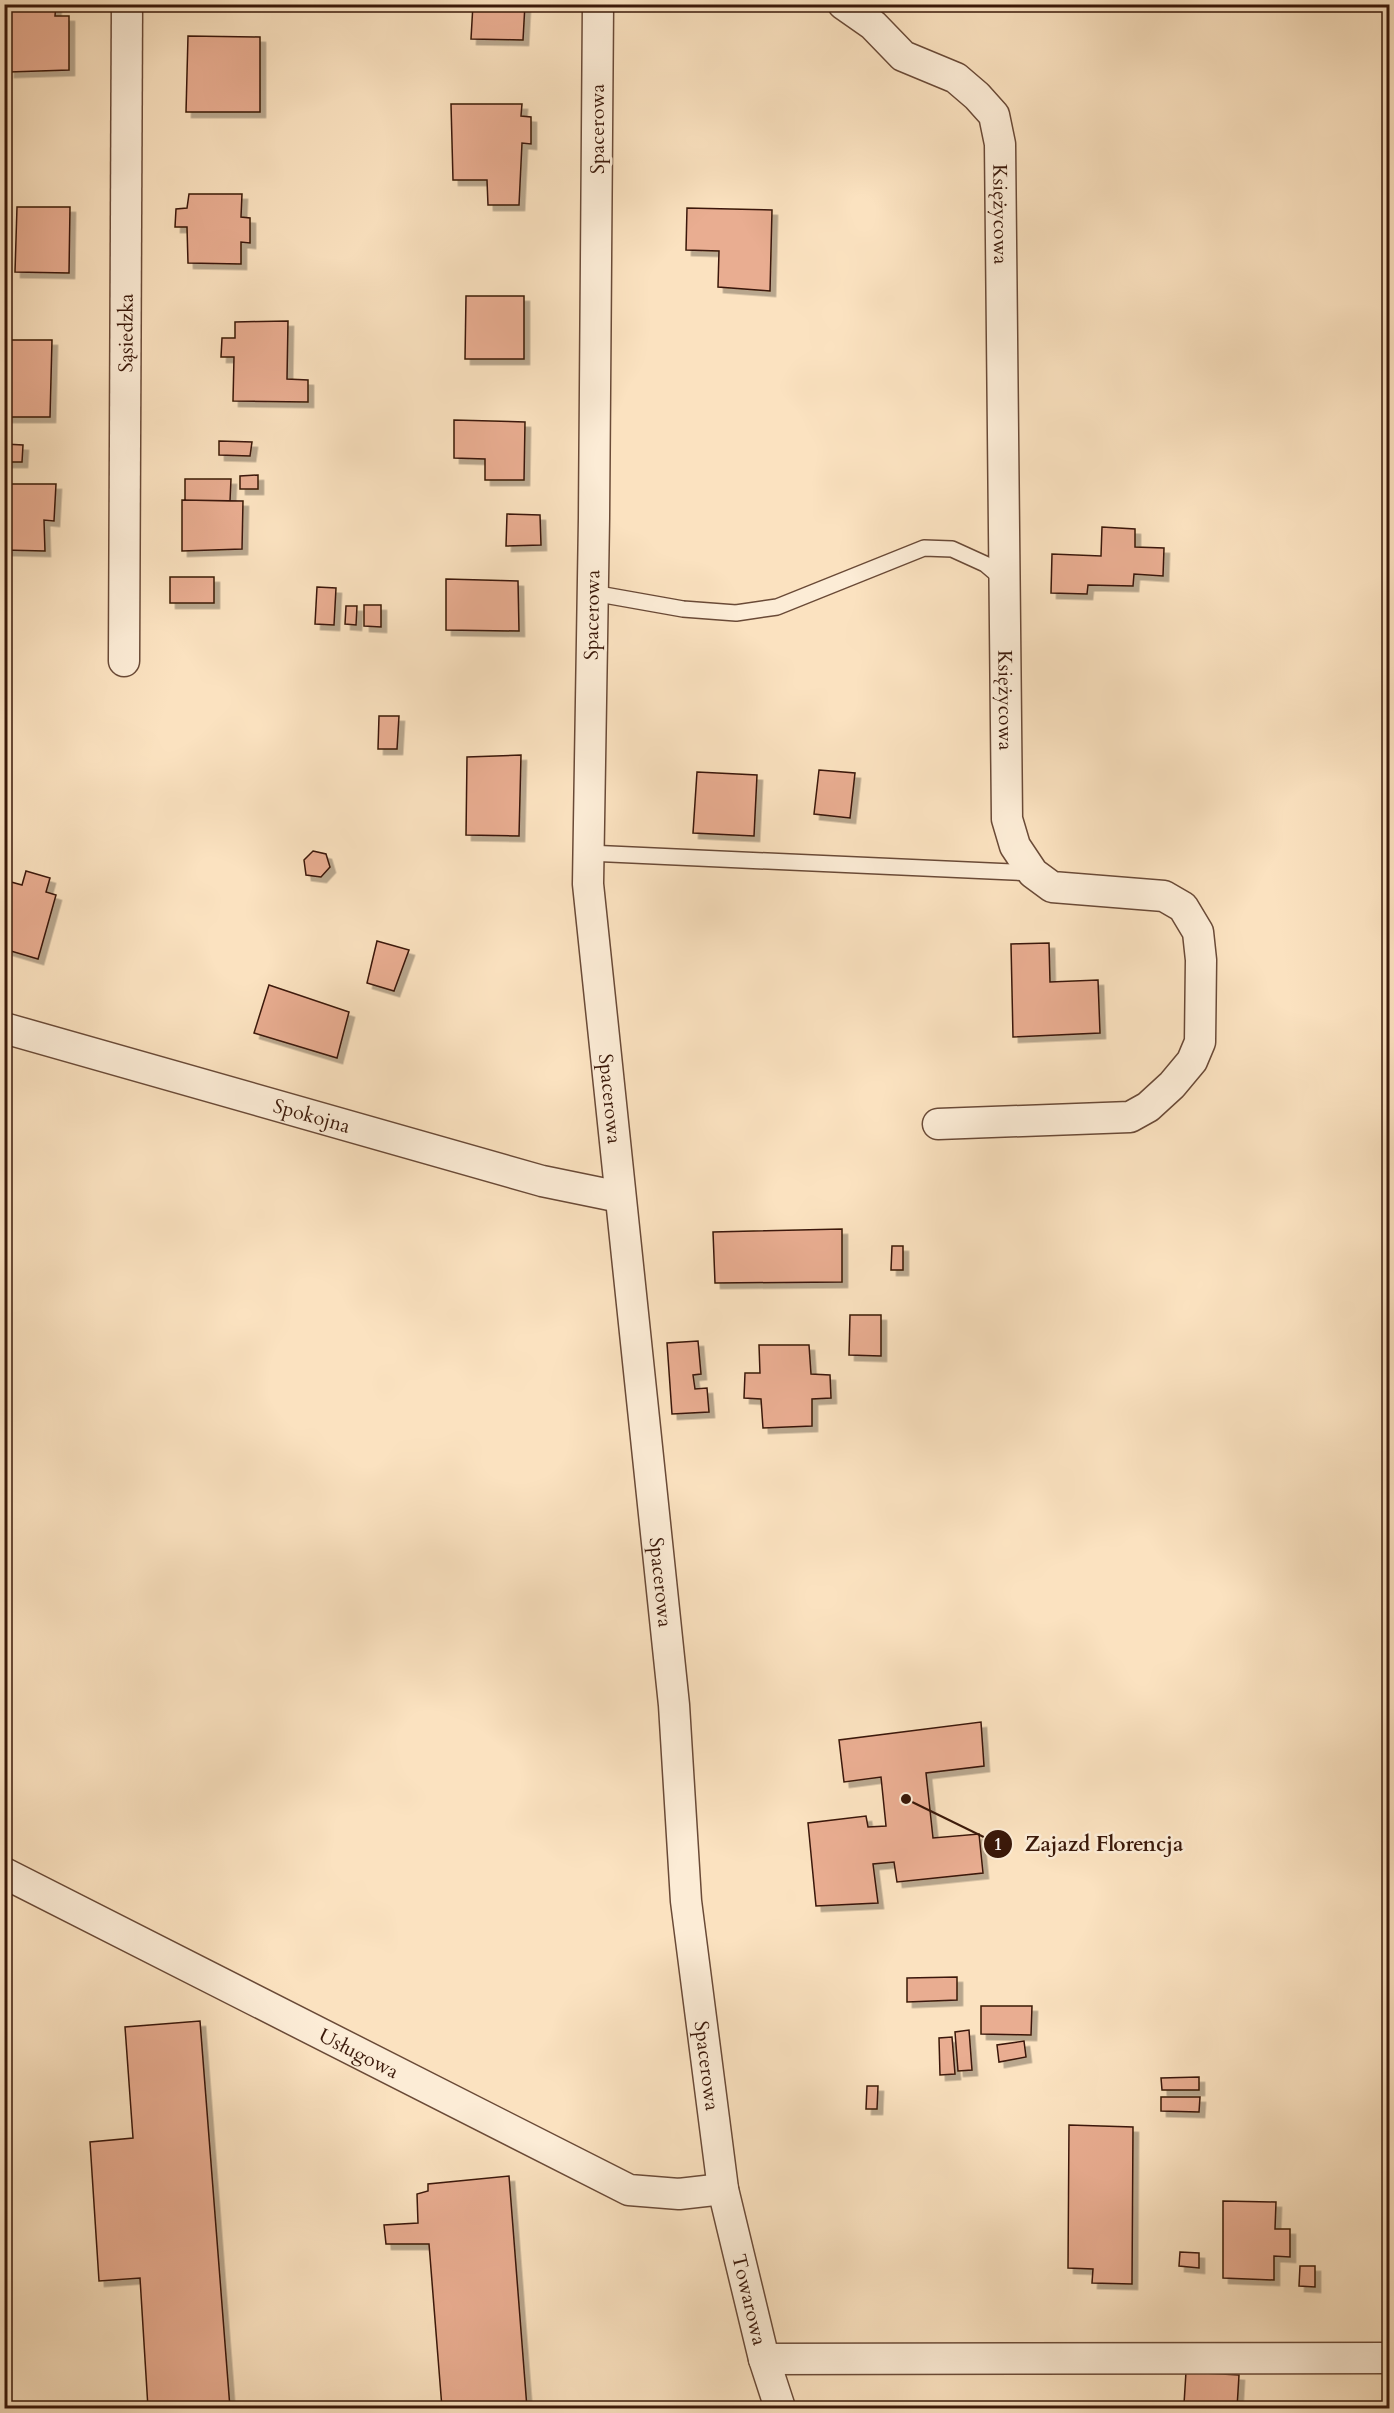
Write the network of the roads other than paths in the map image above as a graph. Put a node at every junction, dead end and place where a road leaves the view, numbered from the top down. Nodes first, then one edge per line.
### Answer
1 (127, 4) edge
2 (598, 4) edge
3 (843, 4) edge
4 (1005, 582) junction
5 (593, 593) junction
6 (123, 661) dead end
7 (588, 853) junction
8 (1033, 873) junction
9 (4, 1028) edge
10 (938, 1124) dead end
11 (620, 1197) junction
12 (4, 1873) edge
13 (723, 2190) junction
14 (1389, 2358) edge
15 (764, 2359) junction
16 (780, 2409) edge

1 - 6 street, Sąsiedzka
2 - 5 street, Spacerowa
3 - 4 street, Księżycowa
4 - 5 lane
4 - 8 street, Księżycowa
5 - 7 street, Spacerowa
7 - 8 lane
7 - 11 street, Spacerowa
8 - 10 street, Księżycowa
9 - 11 street, Spokojna
11 - 13 street, Spacerowa
12 - 13 street, Usługowa
13 - 15 street, Towarowa
14 - 15 street
15 - 16 street, Towarowa

